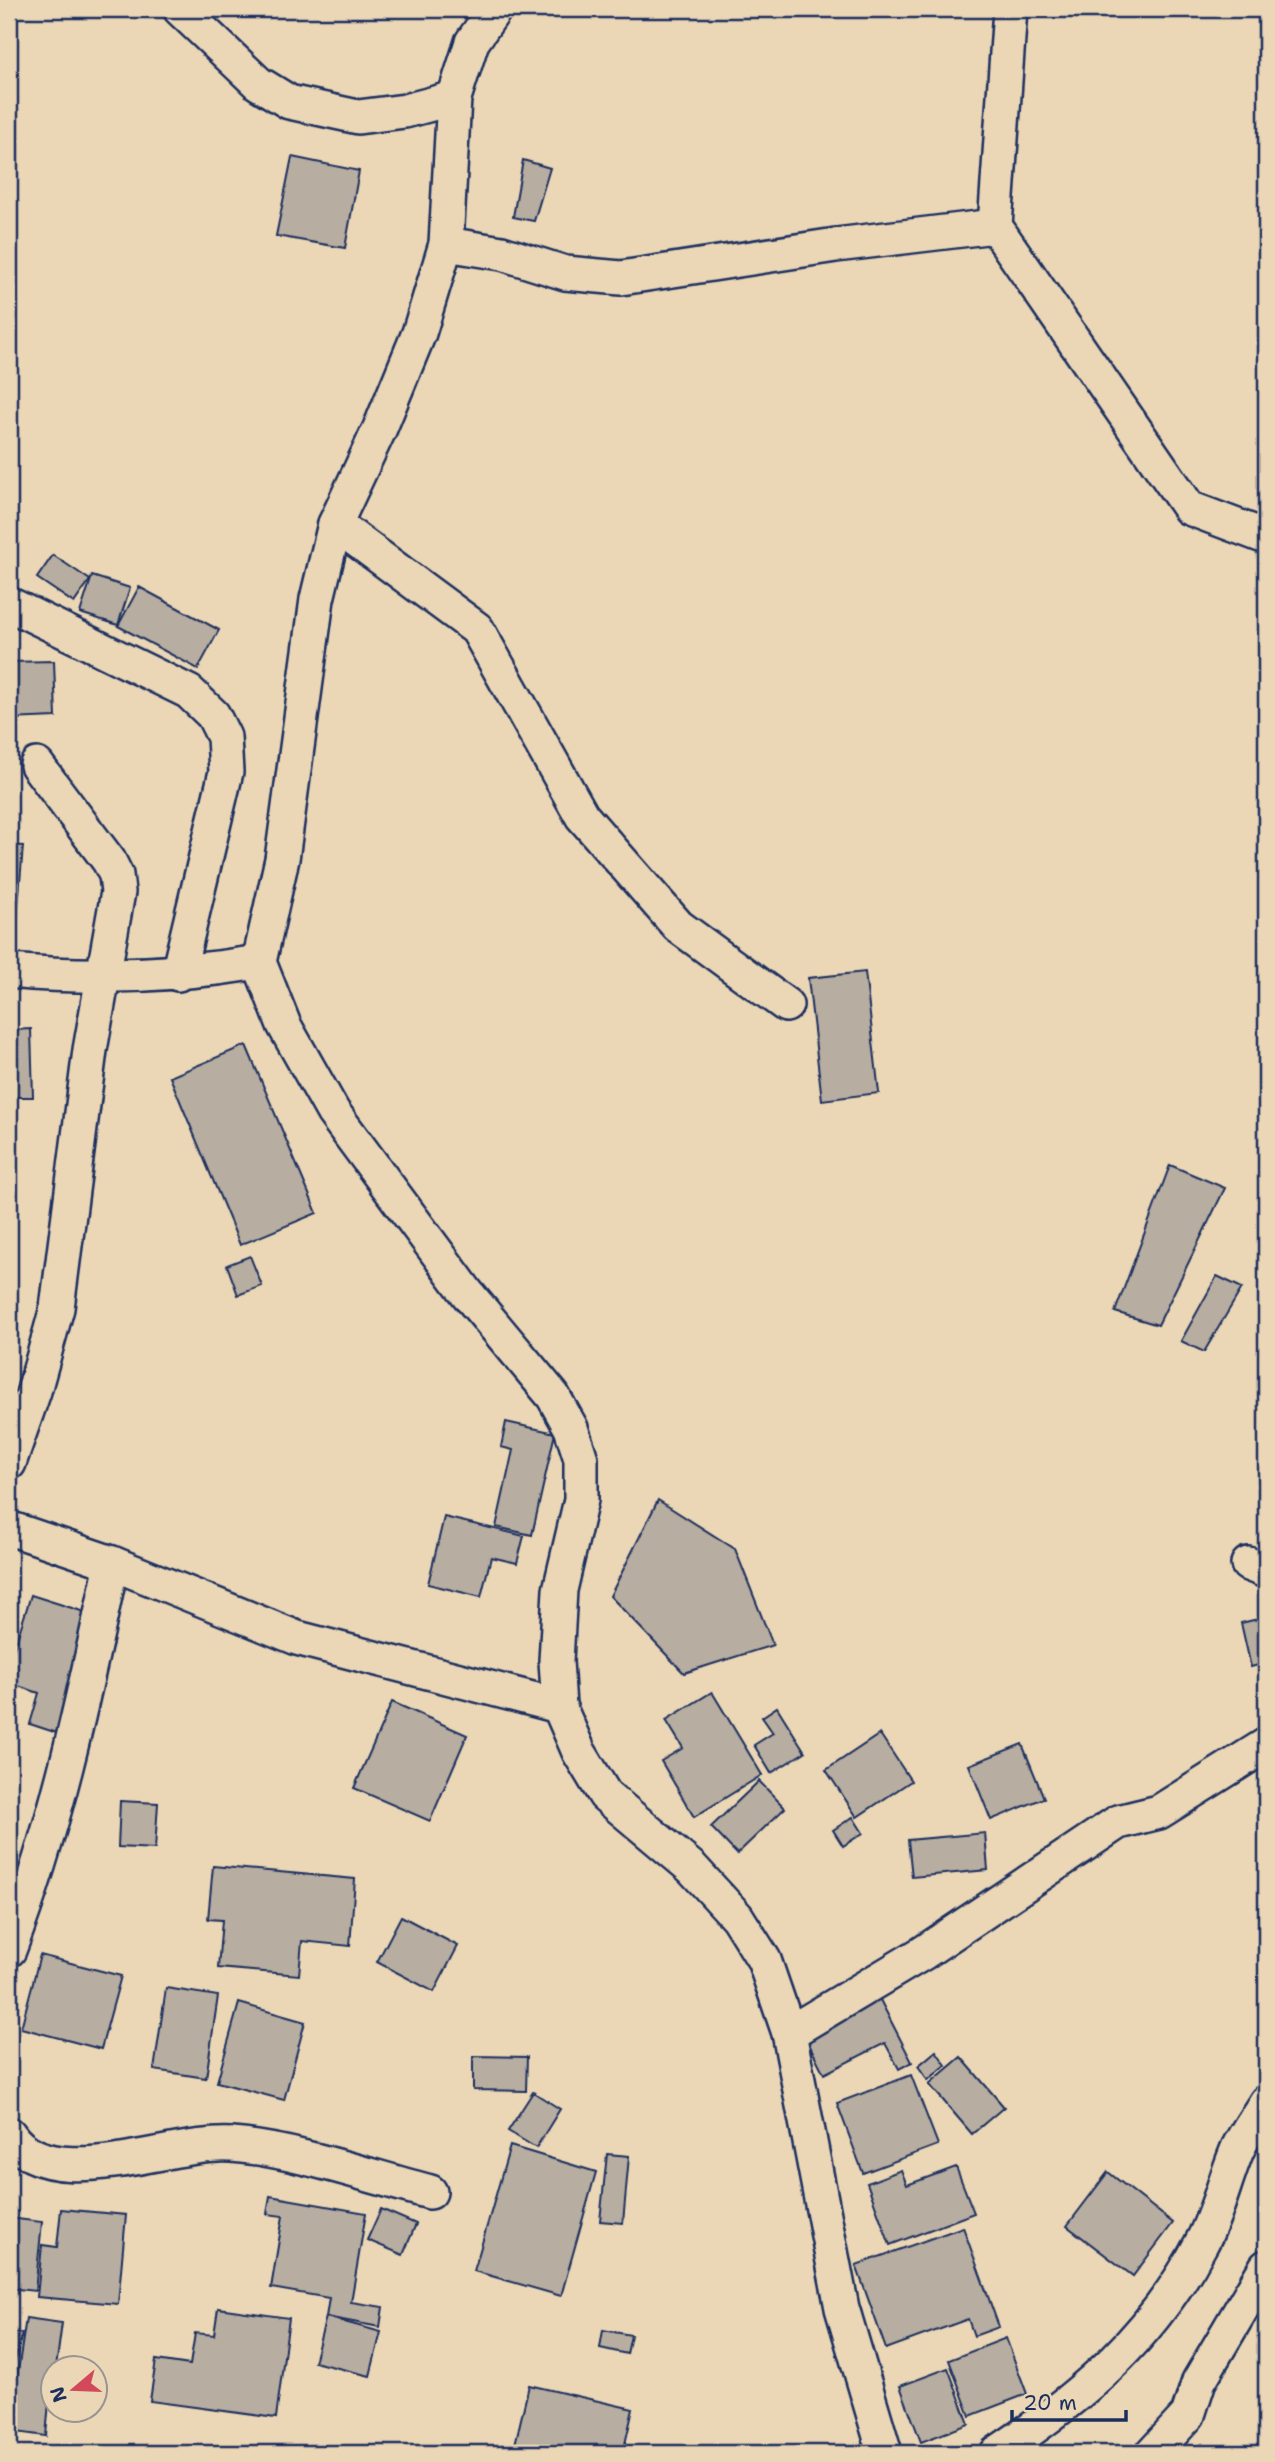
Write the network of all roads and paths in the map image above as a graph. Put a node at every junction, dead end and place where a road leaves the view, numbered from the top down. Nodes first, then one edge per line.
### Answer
1 (180, 9) edge
2 (495, 9) edge
3 (1010, 9) edge
4 (454, 99) junction
5 (995, 226) junction
6 (446, 244) junction
7 (335, 524) junction
8 (1266, 537) edge
9 (9, 604) edge
10 (37, 765) dead end
11 (259, 962) junction
12 (9, 971) edge
13 (178, 974) junction
14 (105, 977) junction
15 (786, 1005) dead end
16 (9, 1464) edge
17 (9, 1528) edge
18 (112, 1563) junction
19 (559, 1706) junction
20 (1266, 1745) edge
21 (9, 1950) edge
22 (789, 2032) junction
23 (1266, 2102) edge
24 (9, 2134) edge
25 (430, 2192) dead end
26 (1266, 2267) edge
27 (885, 2453) edge
28 (998, 2453) edge
29 (1153, 2453) edge

1 - 4 street
2 - 4 street
3 - 5 street
4 - 6 street
5 - 6 street
5 - 8 street
6 - 7 street
7 - 11 street
7 - 15 street
9 - 13 street
10 - 14 street
11 - 13 street
11 - 19 street
12 - 14 street
13 - 14 street
14 - 16 street
17 - 18 street
18 - 19 street
18 - 21 street
19 - 22 street
20 - 22 street
22 - 27 street
23 - 28 street
24 - 25 street
26 - 29 street

